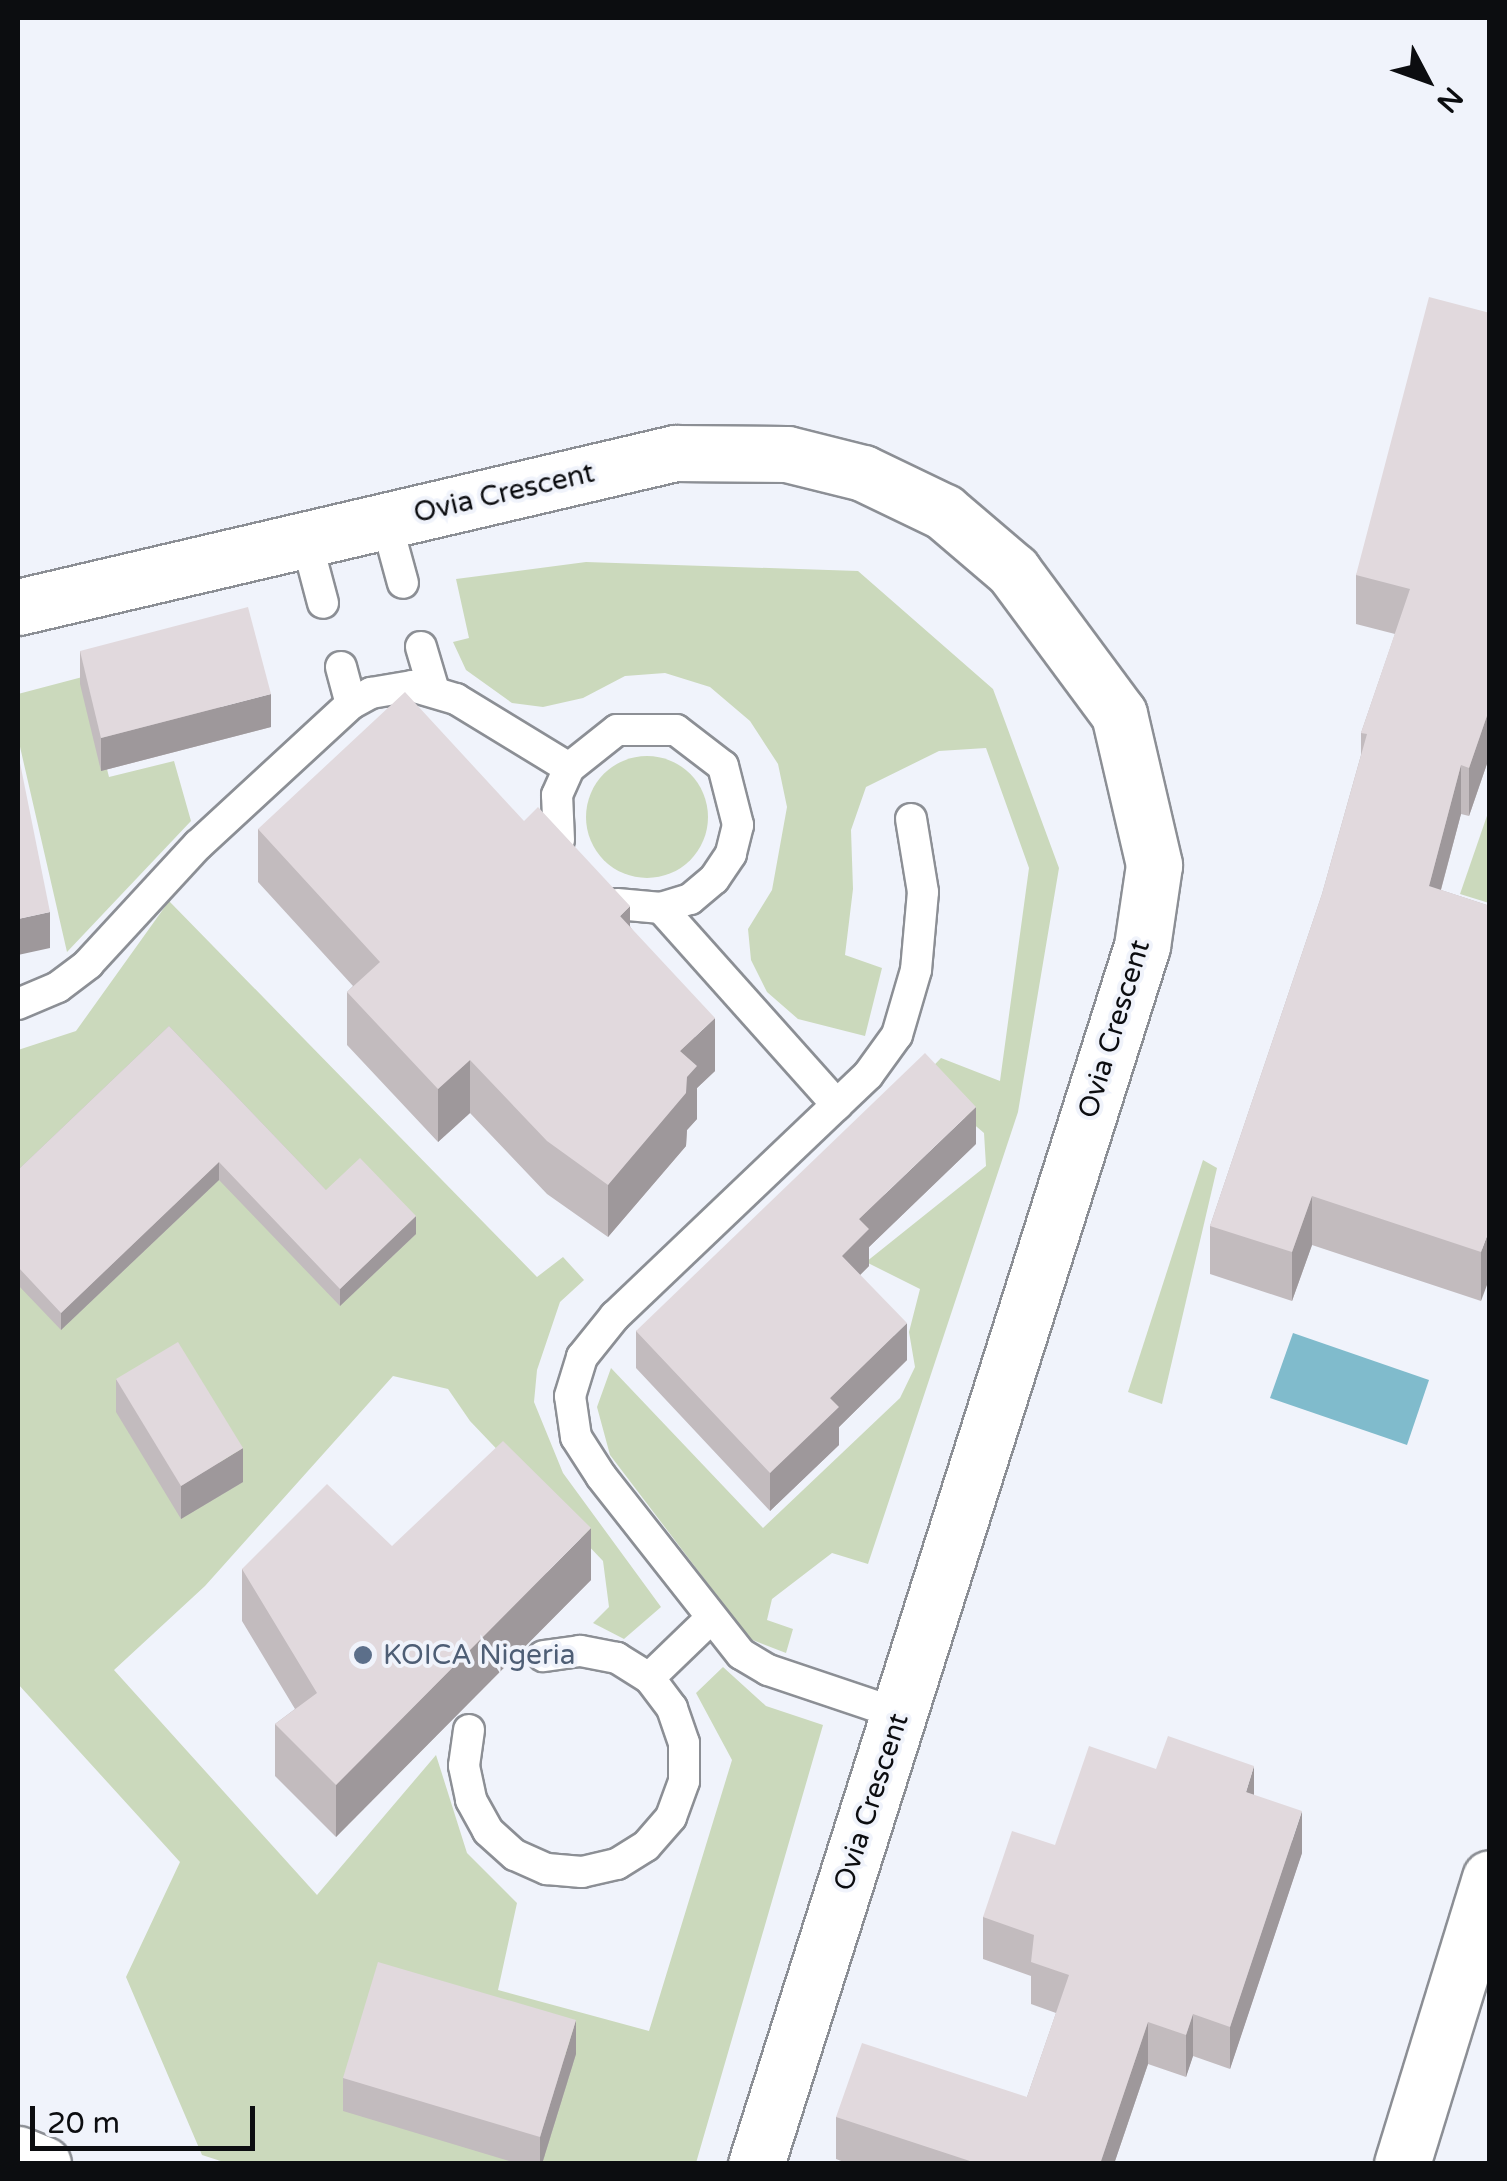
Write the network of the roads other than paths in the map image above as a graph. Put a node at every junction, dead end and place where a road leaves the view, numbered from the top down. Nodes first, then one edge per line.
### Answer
1 (386, 521) junction
2 (306, 539) junction
3 (403, 583) dead end
4 (323, 603) dead end
5 (18, 607) edge
6 (421, 647) dead end
7 (341, 668) dead end
8 (434, 691) junction
9 (351, 704) junction
10 (569, 768) junction
11 (911, 818) dead end
12 (559, 840) edge
13 (617, 904) edge
14 (661, 908) junction
15 (18, 1004) edge
16 (837, 1105) junction
17 (710, 1620) junction
18 (543, 1656) dead end
19 (649, 1678) junction
20 (899, 1714) junction
21 (469, 1730) dead end
22 (1490, 1878) edge
23 (18, 2154) edge
24 (43, 2164) edge
25 (756, 2164) edge
26 (1402, 2164) edge

1 - 2 street, Ovia Crescent
1 - 3 lane
1 - 20 street, Ovia Crescent
2 - 4 lane
2 - 5 street, Ovia Crescent
6 - 8 lane
7 - 9 lane
8 - 9 lane
8 - 10 lane
9 - 15 lane
10 - 12 lane
10 - 14 lane
11 - 16 lane
13 - 14 lane
14 - 16 lane
16 - 17 lane
17 - 19 lane
17 - 20 lane
18 - 19 lane
19 - 21 lane
20 - 25 street, Ovia Crescent
22 - 26 street
23 - 24 street

